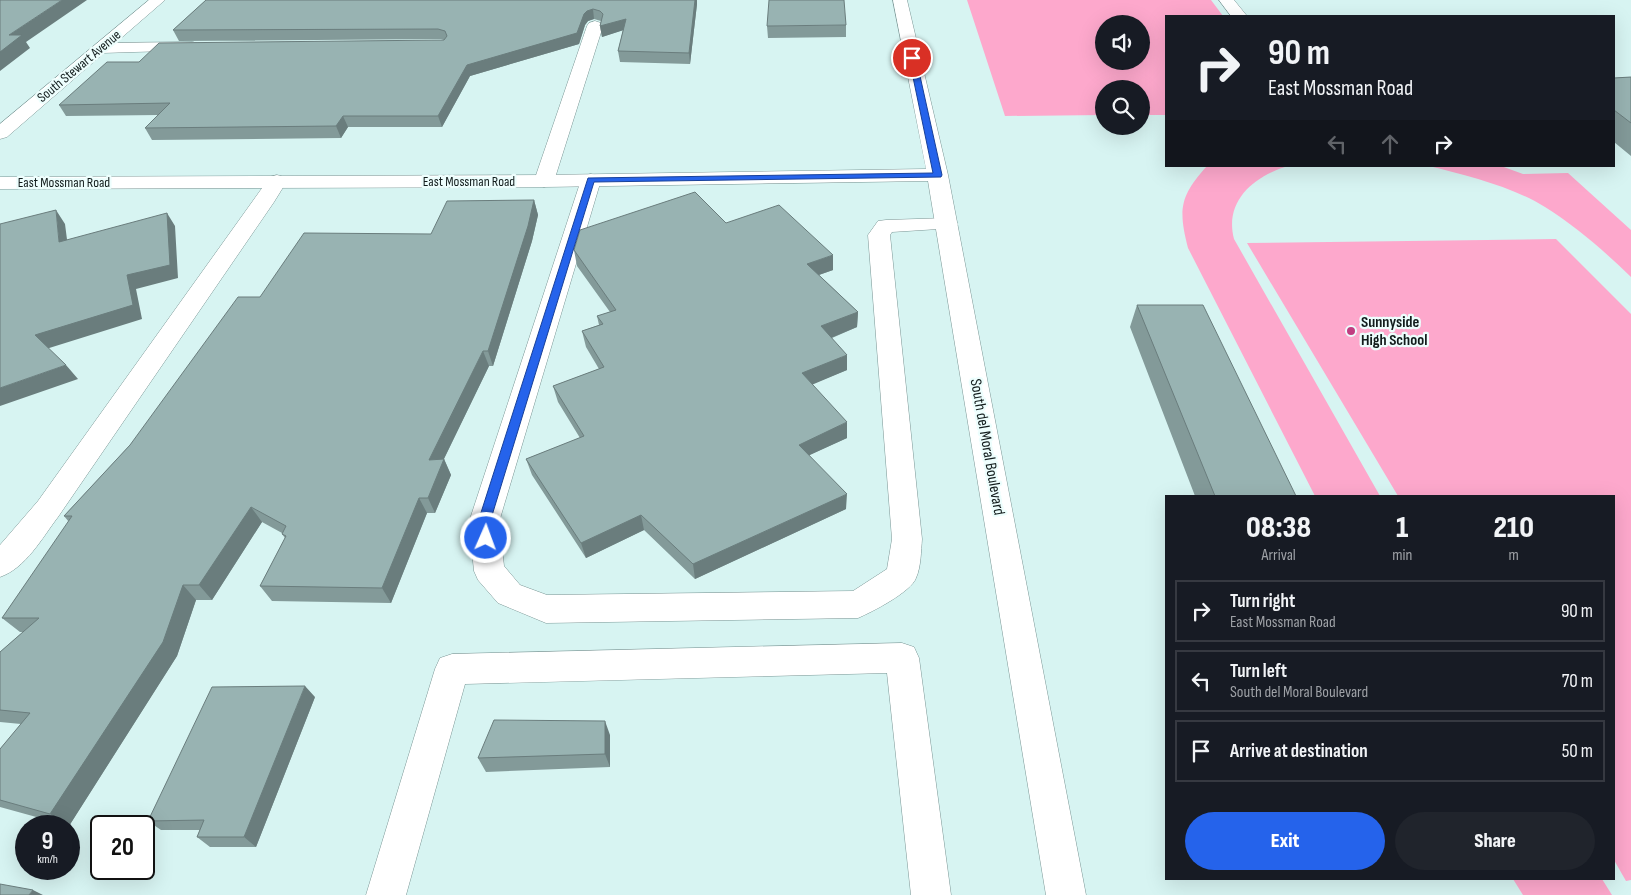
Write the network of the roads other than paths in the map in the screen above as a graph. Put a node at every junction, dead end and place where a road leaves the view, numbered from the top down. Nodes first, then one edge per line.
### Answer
1 (158, 0) edge
2 (900, 0) edge
3 (1226, 0) edge
4 (1238, 15) edge
5 (595, 26) edge
6 (211, 47) edge
7 (102, 48) junction
8 (0, 133) edge
9 (938, 175) junction
10 (591, 180) junction
11 (277, 181) junction
12 (544, 181) junction
13 (0, 183) edge
14 (947, 224) junction
15 (0, 564) edge
16 (386, 895) edge
17 (931, 895) edge
18 (1066, 895) edge

1 - 7 street, South Stewart Avenue
2 - 9 street, South del Moral Boulevard
3 - 4 street
5 - 12 street
6 - 7 street
7 - 8 street, South Stewart Avenue
9 - 10 street, East Mossman Road
9 - 14 street, South del Moral Boulevard
10 - 12 street, East Mossman Road
10 - 14 street
11 - 12 street, East Mossman Road
11 - 13 street, East Mossman Road
11 - 15 street
14 - 18 street, South del Moral Boulevard
16 - 17 street

